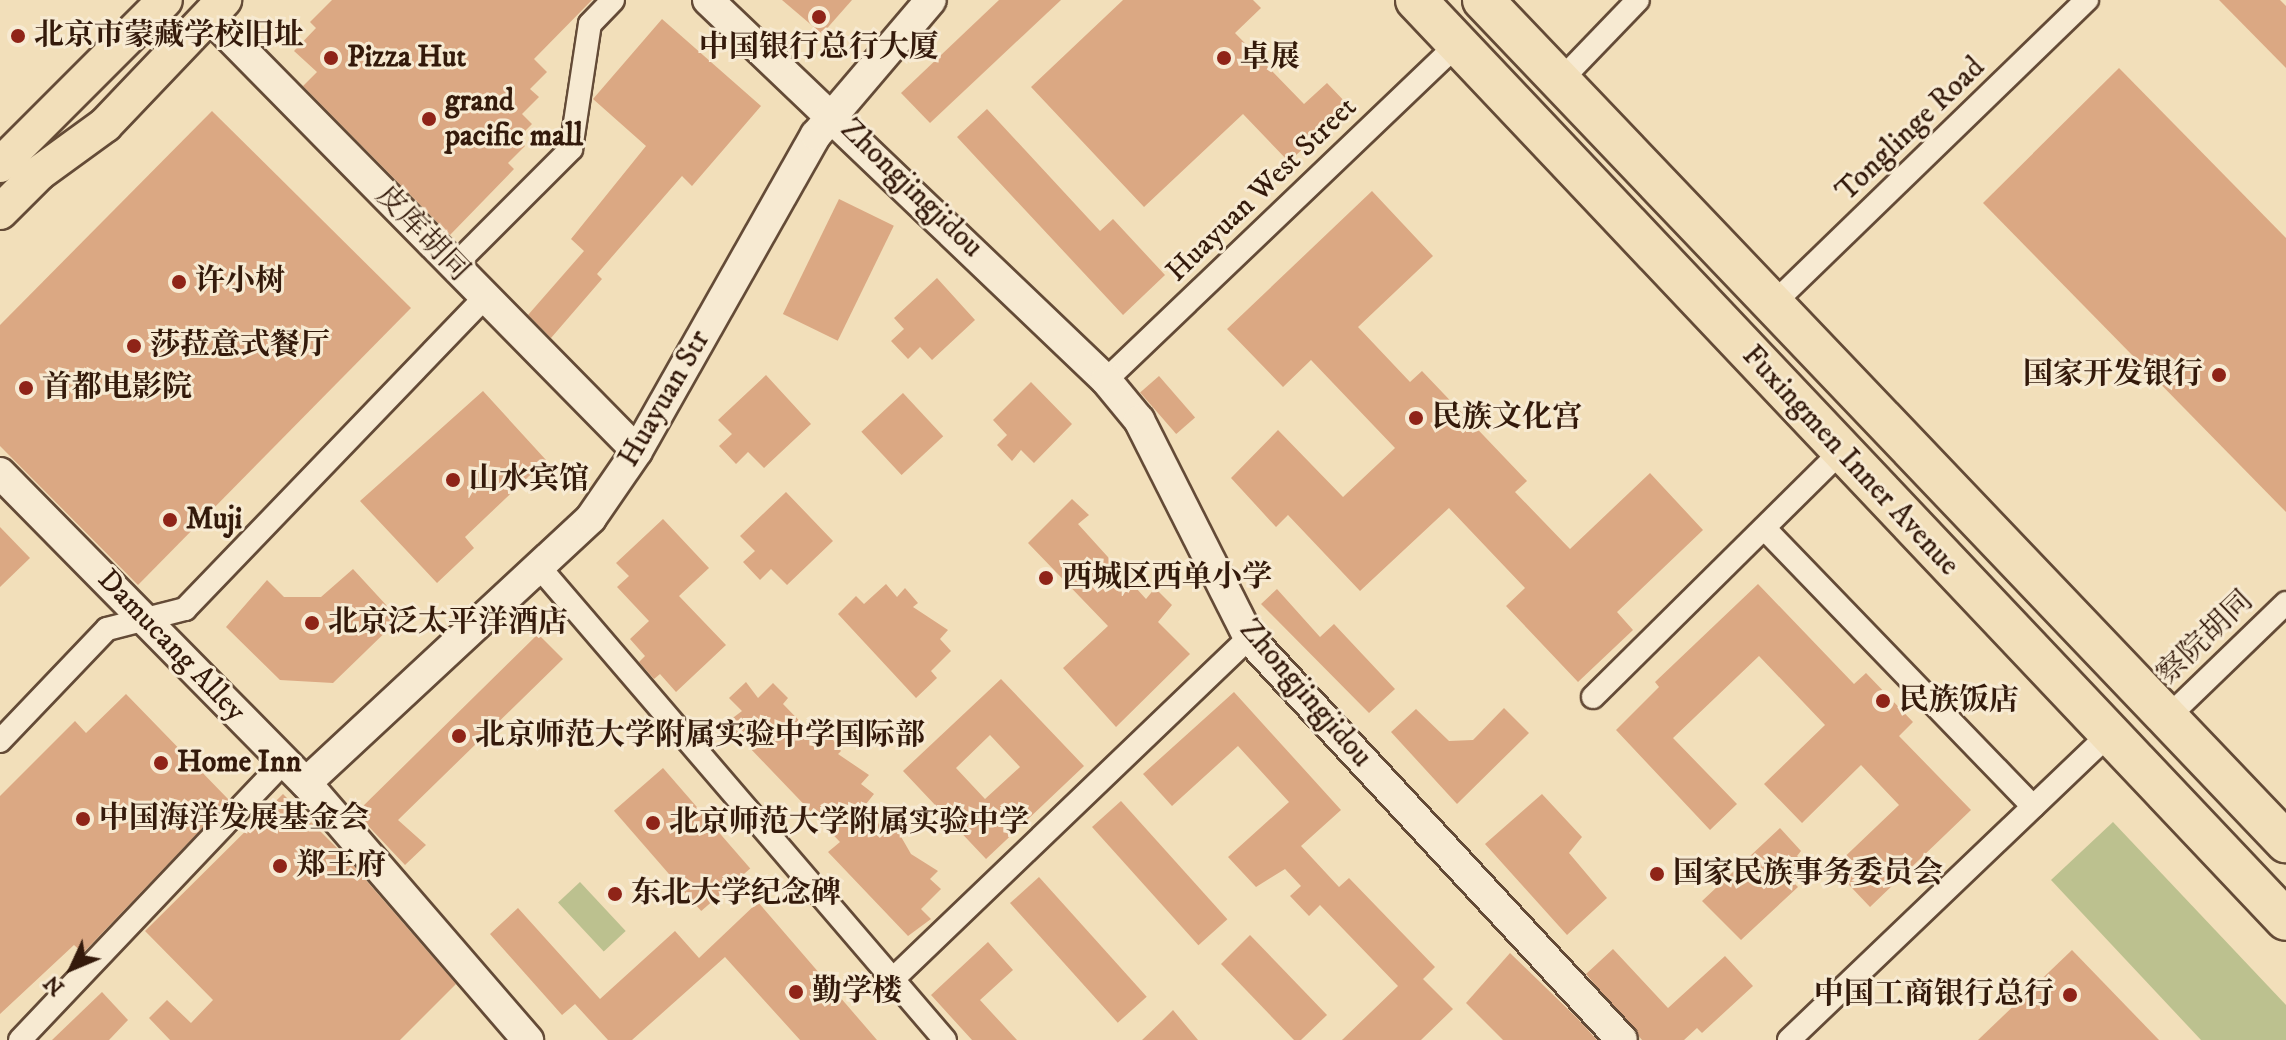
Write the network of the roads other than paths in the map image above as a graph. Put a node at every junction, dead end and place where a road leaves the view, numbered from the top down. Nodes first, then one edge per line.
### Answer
1 (165, 0) edge
2 (613, 0) edge
3 (708, 0) edge
4 (931, 0) edge
5 (1416, 0) edge
6 (1483, 0) edge
7 (1638, 0) edge
8 (2087, 0) edge
9 (216, 8) edge
10 (1458, 44) junction
11 (1560, 81) junction
12 (832, 113) junction
13 (0, 165) edge
14 (0, 212) edge
15 (453, 267) junction
16 (484, 298) junction
17 (1774, 303) junction
18 (1106, 380) junction
19 (637, 451) junction
20 (1841, 452) junction
21 (0, 473) edge
22 (1765, 529) junction
23 (540, 568) junction
24 (2286, 603) edge
25 (147, 617) junction
26 (1249, 638) junction
27 (1593, 697) dead end
28 (2168, 717) junction
29 (2110, 733) junction
30 (0, 741) edge
31 (283, 763) junction
32 (306, 783) junction
33 (2033, 807) junction
34 (2286, 842) edge
35 (2286, 920) edge
36 (891, 981) junction
37 (20, 1040) edge
38 (528, 1040) edge
39 (945, 1040) edge
40 (1622, 1040) edge
41 (1789, 1040) edge

1 - 13 main road
2 - 15 street
3 - 12 street, Zhongjingjidou
4 - 12 street, Huayuan Str
5 - 10 highway, Fuxingmen Inner Avenue
6 - 11 highway, Fuxingmen Inner Avenue
7 - 11 street
8 - 17 street, Tonglinge Road
9 - 14 main road
9 - 15 street, 皮库胡同
10 - 18 street, Huayuan West Street
10 - 20 highway, Fuxingmen Inner Avenue
11 - 17 highway, Fuxingmen Inner Avenue
12 - 18 street, Zhongjingjidou
12 - 19 street, Huayuan Str
15 - 16 street, 皮库胡同
16 - 19 street, 皮库胡同
16 - 25 street
17 - 28 highway, Fuxingmen Inner Avenue
18 - 26 street, Zhongjingjidou
19 - 23 street, Huayuan Str
20 - 22 street
20 - 29 highway, Fuxingmen Inner Avenue
21 - 25 street, Damucang Alley
22 - 27 street
22 - 33 street
23 - 32 street, Huayuan Str
23 - 36 street
24 - 28 street, 察院胡同
25 - 30 street
25 - 31 street, Damucang Alley
26 - 36 street
26 - 40 street, Zhongjingjidou
28 - 34 highway, Fuxingmen Inner Avenue
29 - 33 street
29 - 35 highway, Fuxingmen Inner Avenue
31 - 32 street, Damucang Alley
31 - 37 street
32 - 38 street, Damucang Alley
33 - 41 street
36 - 39 street

